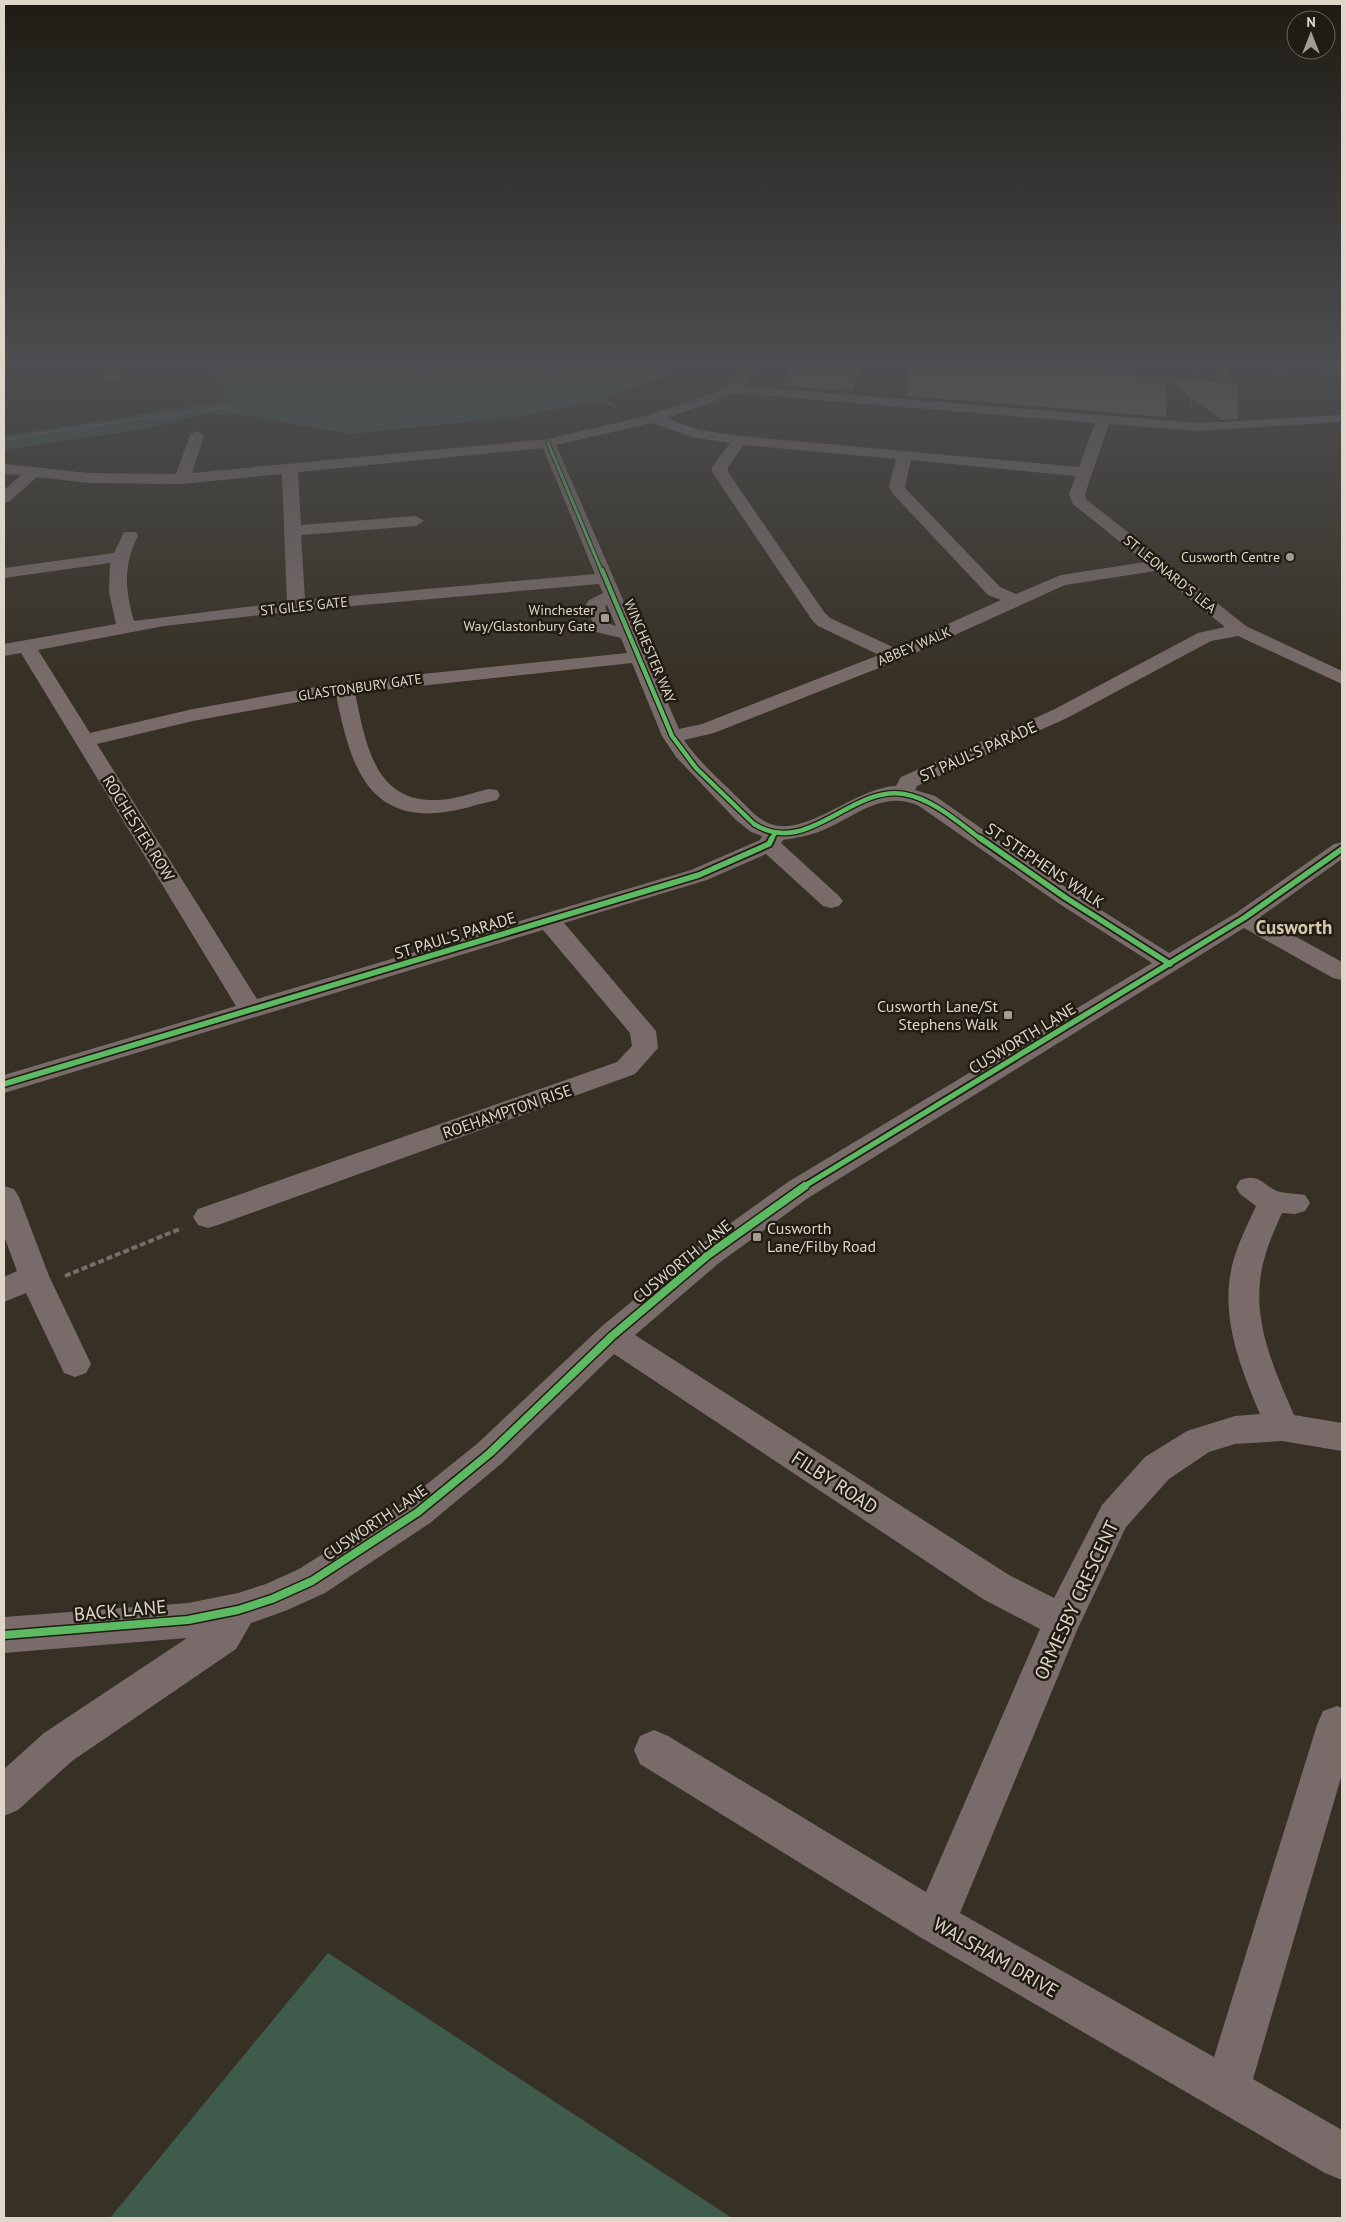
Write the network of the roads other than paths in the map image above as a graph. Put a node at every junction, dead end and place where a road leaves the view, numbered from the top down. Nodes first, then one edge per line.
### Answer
1 (186, 468) edge
2 (312, 468) edge
3 (559, 468) edge
4 (720, 468) edge
5 (902, 468) edge
6 (1037, 468) edge
7 (1086, 468) edge
8 (4, 469) edge
9 (290, 470) junction
10 (1085, 472) junction
11 (33, 473) junction
12 (182, 479) junction
13 (4, 498) edge
14 (421, 520) dead end
15 (292, 531) junction
16 (130, 536) dead end
17 (119, 557) junction
18 (1158, 565) junction
19 (4, 573) edge
20 (610, 586) junction
21 (1018, 601) junction
22 (296, 606) junction
23 (126, 626) junction
24 (1240, 630) junction
25 (26, 646) junction
26 (4, 650) edge
27 (895, 655) junction
28 (639, 657) junction
29 (1342, 678) edge
30 (344, 688) junction
31 (672, 736) junction
32 (84, 741) junction
33 (494, 793) dead end
34 (903, 793) junction
35 (772, 839) junction
36 (1342, 850) edge
37 (831, 902) dead end
38 (1244, 918) junction
39 (549, 921) junction
40 (1170, 964) junction
41 (1342, 972) edge
42 (252, 1011) junction
43 (4, 1084) edge
44 (4, 1197) edge
45 (1272, 1197) dead end
46 (208, 1217) road end
47 (36, 1282) junction
48 (4, 1290) edge
49 (612, 1336) junction
50 (75, 1364) dead end
51 (1282, 1427) junction
52 (1342, 1437) edge
53 (238, 1610) junction
54 (1062, 1621) junction
55 (4, 1635) edge
56 (1337, 1725) dead end
57 (654, 1750) dead end
58 (4, 1796) edge
59 (935, 1922) junction
60 (1227, 2090) junction
61 (1342, 2156) edge

1 - 12 street
2 - 9 street
3 - 20 street, WINCHESTER WAY
4 - 27 street
5 - 21 street
6 - 10 street
7 - 10 street, ST LEONARD'S LEA
8 - 11 street
9 - 12 street
9 - 15 street
10 - 18 street, ST LEONARD'S LEA
11 - 12 street
11 - 13 street
14 - 15 street
15 - 22 street
16 - 17 street
17 - 19 street
17 - 23 street
18 - 21 street, ABBEY WALK
18 - 24 street, ST LEONARD'S LEA
20 - 22 street, ST GILES GATE
20 - 28 street, WINCHESTER WAY
21 - 27 street, ABBEY WALK
22 - 23 street, ST GILES GATE
23 - 25 street, ST GILES GATE
24 - 29 street, ST LEONARD'S LEA
24 - 34 street, ST PAUL'S PARADE
25 - 26 street, ST GILES GATE
25 - 32 street, ROCHESTER ROW
27 - 31 street, ABBEY WALK
28 - 30 street, GLASTONBURY GATE
28 - 31 street, WINCHESTER WAY
30 - 32 street, GLASTONBURY GATE
30 - 33 street
31 - 35 street, WINCHESTER WAY
32 - 42 street, ROCHESTER ROW
34 - 35 street, ST PAUL'S PARADE
34 - 40 street, ST STEPHENS WALK
35 - 37 street, WINCHESTER WAY
35 - 39 street, ST PAUL'S PARADE
36 - 38 street
38 - 40 street, CUSWORTH LANE
38 - 41 street
39 - 42 street, ST PAUL'S PARADE
39 - 46 street, ROEHAMPTON RISE
40 - 49 street, CUSWORTH LANE
42 - 43 street, ST PAUL'S PARADE
44 - 47 street
45 - 51 street
47 - 48 street
47 - 50 street
49 - 53 street, CUSWORTH LANE
49 - 54 street, FILBY ROAD
51 - 52 street, ORMESBY CRESCENT
51 - 54 street, ORMESBY CRESCENT
53 - 55 street, BACK LANE
53 - 58 street
54 - 59 street, ORMESBY CRESCENT
56 - 60 street
57 - 59 street, WALSHAM DRIVE
59 - 60 street, WALSHAM DRIVE
60 - 61 street, WALSHAM DRIVE

